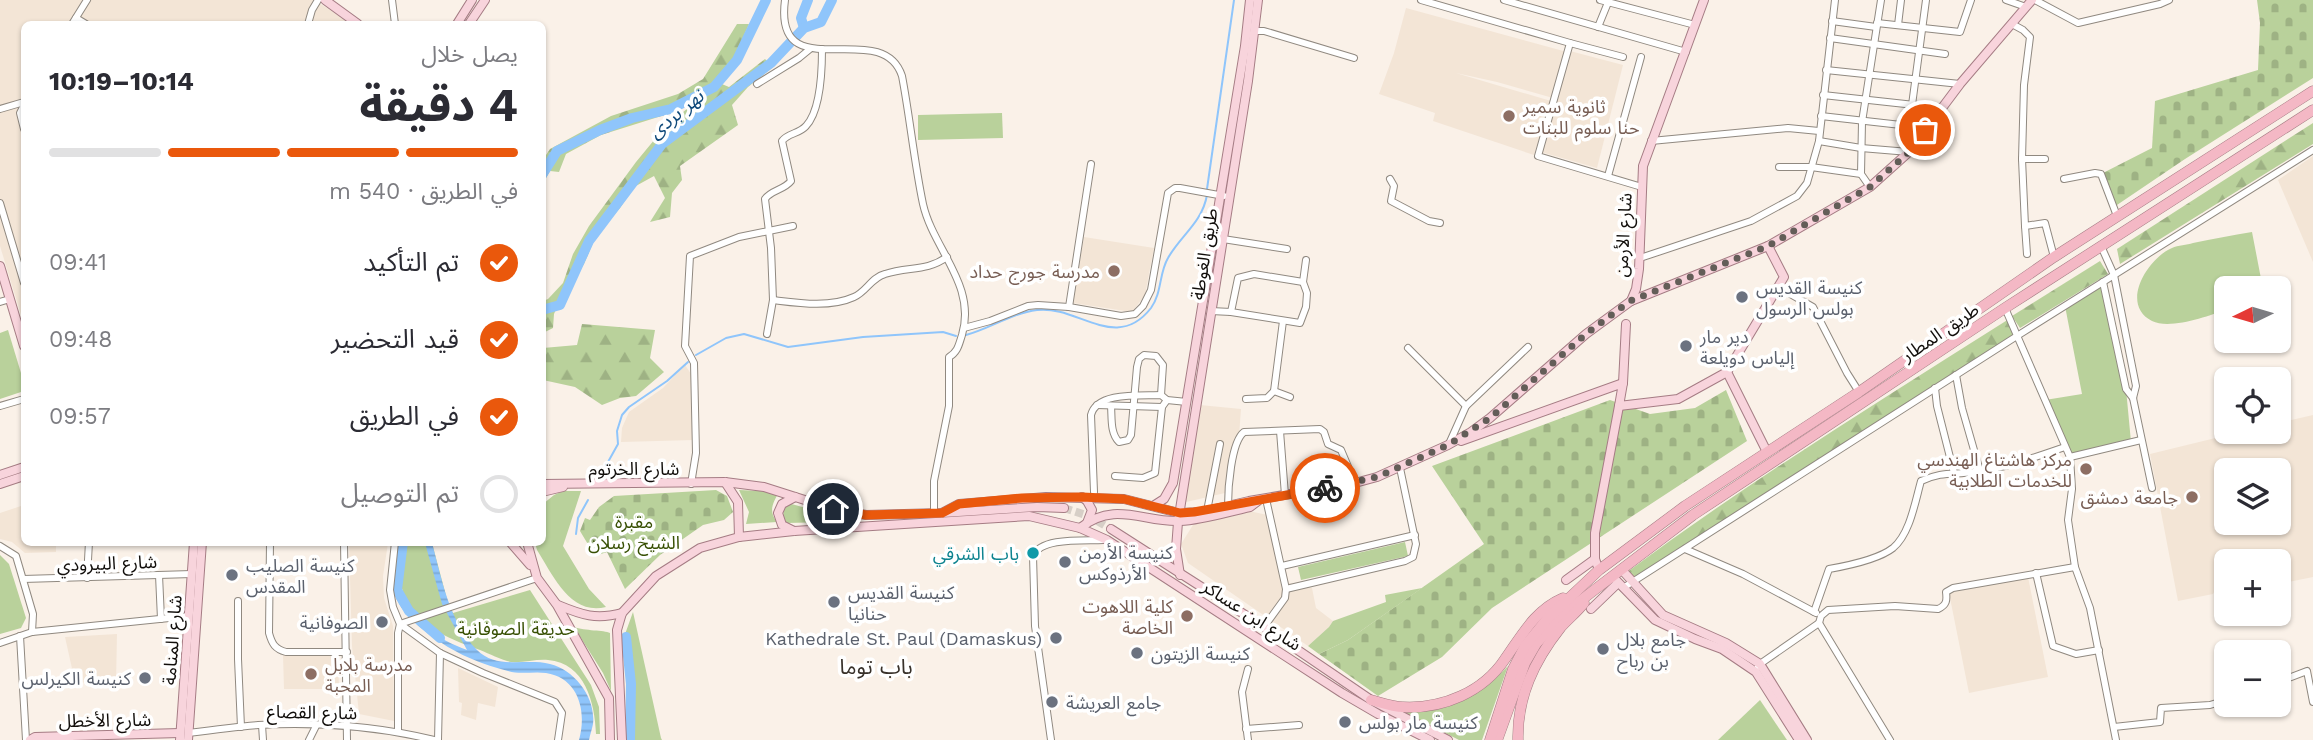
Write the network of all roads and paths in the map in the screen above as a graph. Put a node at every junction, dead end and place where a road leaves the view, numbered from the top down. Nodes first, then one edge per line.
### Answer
1 (87, 0) edge
2 (318, 0) edge
3 (325, 0) edge
4 (391, 0) edge
5 (472, 0) edge
6 (485, 0) edge
7 (785, 0) edge
8 (1250, 0) edge
9 (1258, 0) edge
10 (1421, 0) edge
11 (1504, 0) edge
12 (1704, 0) edge
13 (1835, 0) edge
14 (1881, 0) edge
15 (1901, 0) edge
16 (1926, 0) edge
17 (1971, 0) edge
18 (2006, 0) edge
19 (2169, 0) edge
20 (1606, 1) edge
21 (2031, 2) edge
22 (74, 21) edge
23 (309, 21) edge
24 (354, 21) edge
25 (394, 21) edge
26 (459, 21) edge
27 (471, 21) edge
28 (1832, 21) junction
29 (2012, 24) junction
30 (1695, 25) junction
31 (1877, 25) junction
32 (1898, 25) junction
33 (1598, 27) junction
34 (1922, 28) junction
35 (1255, 31) junction
36 (1830, 38) junction
37 (1570, 43) junction
38 (1875, 45) junction
39 (807, 48) junction
40 (822, 49) junction
41 (1920, 51) junction
42 (1686, 52) junction
43 (1945, 54) dead end
44 (1623, 57) dead end
45 (1642, 57) dead end
46 (1354, 58) dead end
47 (1826, 70) junction
48 (1869, 75) junction
49 (1916, 80) junction
50 (757, 84) dead end
51 (1960, 84) junction
52 (2313, 91) edge
53 (1823, 95) junction
54 (1866, 100) junction
55 (21, 104) edge
56 (1912, 105) junction
57 (1942, 108) junction
58 (0, 109) edge
59 (2313, 110) edge
60 (1822, 116) junction
61 (1862, 122) junction
62 (1910, 126) junction
63 (1819, 131) junction
64 (1651, 141) junction
65 (1819, 141) junction
66 (1861, 148) junction
67 (2313, 150) edge
68 (1909, 152) junction
69 (2022, 159) junction
70 (2045, 159) dead end
71 (1091, 164) dead end
72 (1779, 167) dead end
73 (1811, 167) junction
74 (1861, 174) junction
75 (1608, 176) junction
76 (1390, 179) dead end
77 (2064, 179) dead end
78 (1642, 187) junction
79 (1870, 187) junction
80 (1216, 194) junction
81 (1230, 197) junction
82 (0, 203) edge
83 (2117, 216) junction
84 (1440, 223) dead end
85 (793, 226) dead end
86 (2025, 226) junction
87 (769, 230) junction
88 (1223, 239) junction
89 (1768, 246) junction
90 (2101, 246) junction
91 (1287, 248) dead end
92 (2027, 254) dead end
93 (947, 257) junction
94 (2054, 257) junction
95 (1640, 258) junction
96 (1306, 260) dead end
97 (0, 266) edge
98 (21, 273) edge
99 (2115, 275) junction
100 (1303, 282) junction
101 (2103, 282) junction
102 (1778, 287) junction
103 (10, 299) junction
104 (773, 300) junction
105 (1630, 301) junction
106 (0, 302) edge
107 (1069, 307) junction
108 (2005, 308) junction
109 (1211, 311) junction
110 (1231, 312) junction
111 (1283, 321) junction
112 (1626, 324) dead end
113 (964, 328) junction
114 (767, 334) dead end
115 (21, 336) edge
116 (2017, 336) junction
117 (1528, 347) dead end
118 (1408, 348) dead end
119 (1727, 372) junction
120 (1956, 375) junction
121 (1623, 383) junction
122 (1936, 388) junction
123 (1274, 391) junction
124 (1859, 392) junction
125 (1133, 396) junction
126 (1290, 397) dead end
127 (1164, 398) junction
128 (1246, 398) dead end
129 (2133, 398) junction
130 (21, 400) edge
131 (1187, 402) junction
132 (1097, 405) junction
133 (0, 406) edge
134 (1111, 406) junction
135 (1133, 406) junction
136 (1466, 406) junction
137 (1619, 406) junction
138 (1162, 407) junction
139 (1490, 418) junction
140 (1496, 428) junction
141 (1280, 430) junction
142 (2141, 440) junction
143 (1220, 444) dead end
144 (1448, 445) junction
145 (2065, 447) junction
146 (1767, 452) junction
147 (2070, 457) junction
148 (21, 468) edge
149 (1400, 468) junction
150 (1980, 471) junction
151 (1954, 473) junction
152 (0, 475) edge
153 (21, 476) edge
154 (1115, 476) dead end
155 (725, 482) junction
156 (1355, 483) junction
157 (0, 484) edge
158 (546, 484) edge
159 (691, 484) junction
160 (572, 485) junction
161 (2151, 488) dead end
162 (546, 491) edge
163 (1094, 492) dead end
164 (1285, 495) junction
165 (795, 497) junction
166 (1082, 497) junction
167 (1262, 499) junction
168 (1153, 506) junction
169 (1228, 506) junction
170 (1064, 508) tunnel mouth
171 (1207, 511) junction
172 (938, 514) junction
173 (1179, 517) junction
174 (1084, 525) junction
175 (1111, 529) tunnel mouth
176 (794, 531) junction
177 (1415, 535) junction
178 (739, 537) junction
179 (1107, 540) junction
180 (1061, 542) junction
181 (0, 546) edge
182 (89, 546) edge
183 (194, 546) edge
184 (202, 546) edge
185 (270, 546) edge
186 (344, 546) edge
187 (395, 546) edge
188 (514, 546) edge
189 (528, 546) edge
190 (1685, 549) junction
191 (1595, 559) junction
192 (1282, 566) junction
193 (532, 567) junction
194 (2075, 567) junction
195 (1599, 570) junction
196 (1622, 570) junction
197 (2036, 573) junction
198 (192, 574) junction
199 (159, 575) junction
200 (1180, 575) junction
201 (87, 578) junction
202 (537, 578) junction
203 (23, 579) junction
204 (1566, 580) dead end
205 (1633, 582) junction
206 (1618, 583) junction
207 (1286, 589) junction
208 (1593, 591) junction
209 (1570, 595) junction
210 (238, 601) dead end
211 (557, 605) junction
212 (1591, 609) dead end
213 (622, 613) junction
214 (189, 616) junction
215 (1818, 617) junction
216 (161, 619) junction
217 (400, 624) junction
218 (1264, 627) junction
219 (32, 632) junction
220 (20, 636) junction
221 (0, 643) edge
222 (2099, 650) junction
223 (347, 652) junction
224 (440, 653) junction
225 (1248, 668) dead end
226 (1758, 668) junction
227 (2291, 677) edge
228 (1371, 700) junction
229 (2313, 702) edge
230 (2214, 704) edge
231 (183, 710) junction
232 (262, 725) junction
233 (1299, 725) dead end
234 (316, 726) junction
235 (241, 727) junction
236 (347, 727) junction
237 (2114, 727) junction
238 (1246, 729) junction
239 (219, 730) junction
240 (398, 731) junction
241 (164, 735) junction
242 (184, 736) edge
243 (414, 738) edge
244 (32, 739) edge
245 (219, 740) edge
246 (263, 740) edge
247 (309, 740) edge
248 (347, 740) edge
249 (436, 740) edge
250 (558, 740) edge
251 (610, 740) edge
252 (621, 740) edge
253 (1051, 740) edge
254 (1248, 740) edge
255 (1430, 740) edge
256 (1448, 740) edge
257 (1490, 740) edge
258 (1497, 740) edge
259 (1518, 740) edge
260 (1799, 740) edge
261 (1807, 740) edge
262 (1890, 740) edge
263 (2116, 740) edge

1 - 22 street
2 - 23 street
3 - 24 main road
4 - 25 street
5 - 26 main road
6 - 27 main road
7 - 39 street
8 - 80 main road
9 - 35 main road, طريق الغوطة
10 - 37 street
11 - 33 street
12 - 30 main road, شارع الأرمن
13 - 28 street
14 - 31 street
15 - 32 street
16 - 34 street
17 - 34 street
18 - 21 street
19 - 21 street
20 - 30 street
20 - 33 street
21 - 29 main road
28 - 31 street
28 - 36 street
29 - 51 main road
29 - 69 street
30 - 42 main road, شارع الأرمن
31 - 32 street
31 - 38 street
32 - 34 street
33 - 42 street
34 - 41 street
35 - 46 street
35 - 81 main road, طريق الغوطة
36 - 38 street
36 - 47 street
37 - 44 street
37 - 75 street
38 - 41 street
38 - 48 street
39 - 40 street
39 - 50 street
40 - 87 street
40 - 93 street
41 - 43 street
41 - 49 street
42 - 64 main road, شارع الأرمن
45 - 75 street
47 - 48 street
47 - 53 street
48 - 49 street
48 - 54 street
49 - 51 street
49 - 56 street
51 - 57 main road
52 - 83 highway, طريق المطار
53 - 54 street
53 - 60 street
54 - 56 street
54 - 61 street
55 - 58 street
56 - 57 street
56 - 62 street
57 - 68 main road
59 - 90 highway, طريق المطار
60 - 61 street
60 - 63 street
61 - 62 street
61 - 66 street
62 - 68 street
63 - 64 street
63 - 65 street
64 - 78 main road, شارع الأرمن
65 - 66 street
65 - 73 street
66 - 68 street
66 - 74 street
67 - 99 street
68 - 79 main road
69 - 70 street
69 - 86 street
71 - 107 street
72 - 73 street
73 - 74 street
73 - 95 street
74 - 79 street
75 - 78 street
76 - 84 street
77 - 83 street
78 - 95 main road, شارع الأرمن
79 - 89 main road
80 - 81 street
80 - 107 street
80 - 131 main road
81 - 88 main road, طريق الغوطة
82 - 98 street
83 - 94 highway, طريق المطار
85 - 87 street
86 - 92 street
86 - 94 street
87 - 104 street
87 - 159 street
88 - 91 street
88 - 109 main road, طريق الغوطة
89 - 102 main road
89 - 105 main road
90 - 99 street
90 - 108 highway, طريق المطار
93 - 104 street
93 - 113 street
94 - 124 highway, طريق المطار
95 - 105 main road, شارع الأرمن
96 - 100 street
97 - 103 main road
99 - 101 street
99 - 129 street
100 - 110 street
100 - 111 street
101 - 116 street
101 - 129 street
102 - 119 main road
102 - 124 street
103 - 106 street
103 - 115 main road
104 - 114 street
105 - 139 main road, شارع الأرمن
107 - 113 street
108 - 116 street
108 - 196 highway, طريق المطار
109 - 110 street
109 - 173 main road, طريق الغوطة
110 - 111 street
111 - 123 street
112 - 121 main road
113 - 172 street
116 - 120 street
116 - 145 street
117 - 136 street
118 - 136 street
119 - 137 main road
119 - 146 main road
120 - 122 street
120 - 150 street
121 - 137 main road
121 - 140 main road
122 - 151 street
122 - 190 street
123 - 126 street
123 - 128 street
124 - 146 highway, طريق المطار
125 - 127 street
125 - 127 street
125 - 132 street
125 - 135 street
127 - 131 street
127 - 138 street
129 - 142 street
130 - 133 street
131 - 168 main road
132 - 134 street
132 - 163 street
134 - 135 street
134 - 135 street
135 - 138 street
136 - 144 street
137 - 191 main road
138 - 154 street
139 - 140 main road
139 - 144 main road, شارع الأرمن
140 - 144 main road
141 - 156 street
141 - 164 street
141 - 169 street
142 - 147 street
142 - 161 street
143 - 171 street
144 - 149 main road, شارع الأرمن
145 - 147 street
145 - 150 street
146 - 195 highway, طريق المطار
147 - 194 street
148 - 152 main road
149 - 156 main road, شارع الأرمن
149 - 177 street
150 - 151 street
151 - 215 street
153 - 157 main road
155 - 159 main road, شارع الخرتوم
155 - 165 main road
155 - 178 main road
156 - 164 main road, شارع الأرمن
158 - 160 main road, شارع الخرتوم
159 - 160 main road, شارع الخرتوم
160 - 162 main road
164 - 167 main road, شارع الأرمن
165 - 172 main road
165 - 176 main road
166 - 168 main road
166 - 172 main road
166 - 174 main road
167 - 169 main road, شارع الأرمن
167 - 173 main road, شارع الأرمن
167 - 192 street
168 - 173 main road
169 - 171 main road, شارع الأرمن
170 - 172 main road
171 - 173 main road, شارع الأرمن
173 - 174 main road
173 - 200 main road, طريق الغوطة
174 - 176 main road, شارع ابن عساكر
174 - 179 main road, شارع ابن عساكر
174 - 180 street
175 - 200 main road, شارع ابن عساكر
176 - 178 main road, شارع ابن عساكر
177 - 192 street
177 - 207 street
178 - 213 main road, شارع ابن عساكر
179 - 180 street
179 - 255 main road, شارع ابن عساكر
180 - 253 street
181 - 203 street
182 - 201 street
183 - 198 main road, شارع المنامة
184 - 242 main road, شارع المنامة
185 - 223 street
186 - 223 street
187 - 217 street
188 - 193 main road
189 - 193 main road
190 - 205 street
190 - 215 street
191 - 195 main road
191 - 204 main road
192 - 207 street
193 - 202 main road
194 - 197 street
194 - 222 street
195 - 209 highway, طريق المطار
196 - 205 main road
196 - 206 highway, طريق المطار
197 - 215 street
197 - 222 street
198 - 199 street, شارع البيرودي
198 - 214 main road, شارع المنامة
199 - 201 street, شارع البيرودي
199 - 216 street
200 - 218 main road, شارع ابن عساكر
201 - 203 street, شارع البيرودي
202 - 211 main road
202 - 217 street
203 - 219 street
205 - 206 street
205 - 226 main road
206 - 208 highway, طريق المطار
206 - 212 main road
206 - 226 main road
207 - 218 street
208 - 258 highway
208 - 259 highway
209 - 228 highway
209 - 257 highway
210 - 235 street
211 - 213 main road
211 - 251 main road
213 - 252 main road
214 - 216 street
214 - 231 main road, شارع المنامة
215 - 226 street
215 - 262 street
216 - 219 street
217 - 224 street
217 - 240 street
218 - 228 main road, شارع ابن عساكر
219 - 220 street
220 - 221 street
220 - 244 street
222 - 237 street
223 - 236 street
224 - 249 street
224 - 250 street
225 - 238 street
226 - 260 main road
226 - 261 main road
227 - 229 street
228 - 256 main road, شارع ابن عساكر
230 - 237 street
231 - 241 main road
231 - 242 main road, شارع المنامة
232 - 234 street, شارع القصاع
232 - 235 street, شارع القصاع
232 - 246 street
233 - 238 street
234 - 236 street, شارع القصاع
234 - 247 street
235 - 239 street, شارع القصاع
236 - 240 street, شارع القصاع
236 - 248 street
237 - 263 street
238 - 254 street
239 - 242 street, شارع القصاع
239 - 245 street
240 - 243 street, شارع القصاع
241 - 242 main road, شارع الأخطل
241 - 244 main road, شارع الأخطل
243 - 249 street, شارع القصاع

